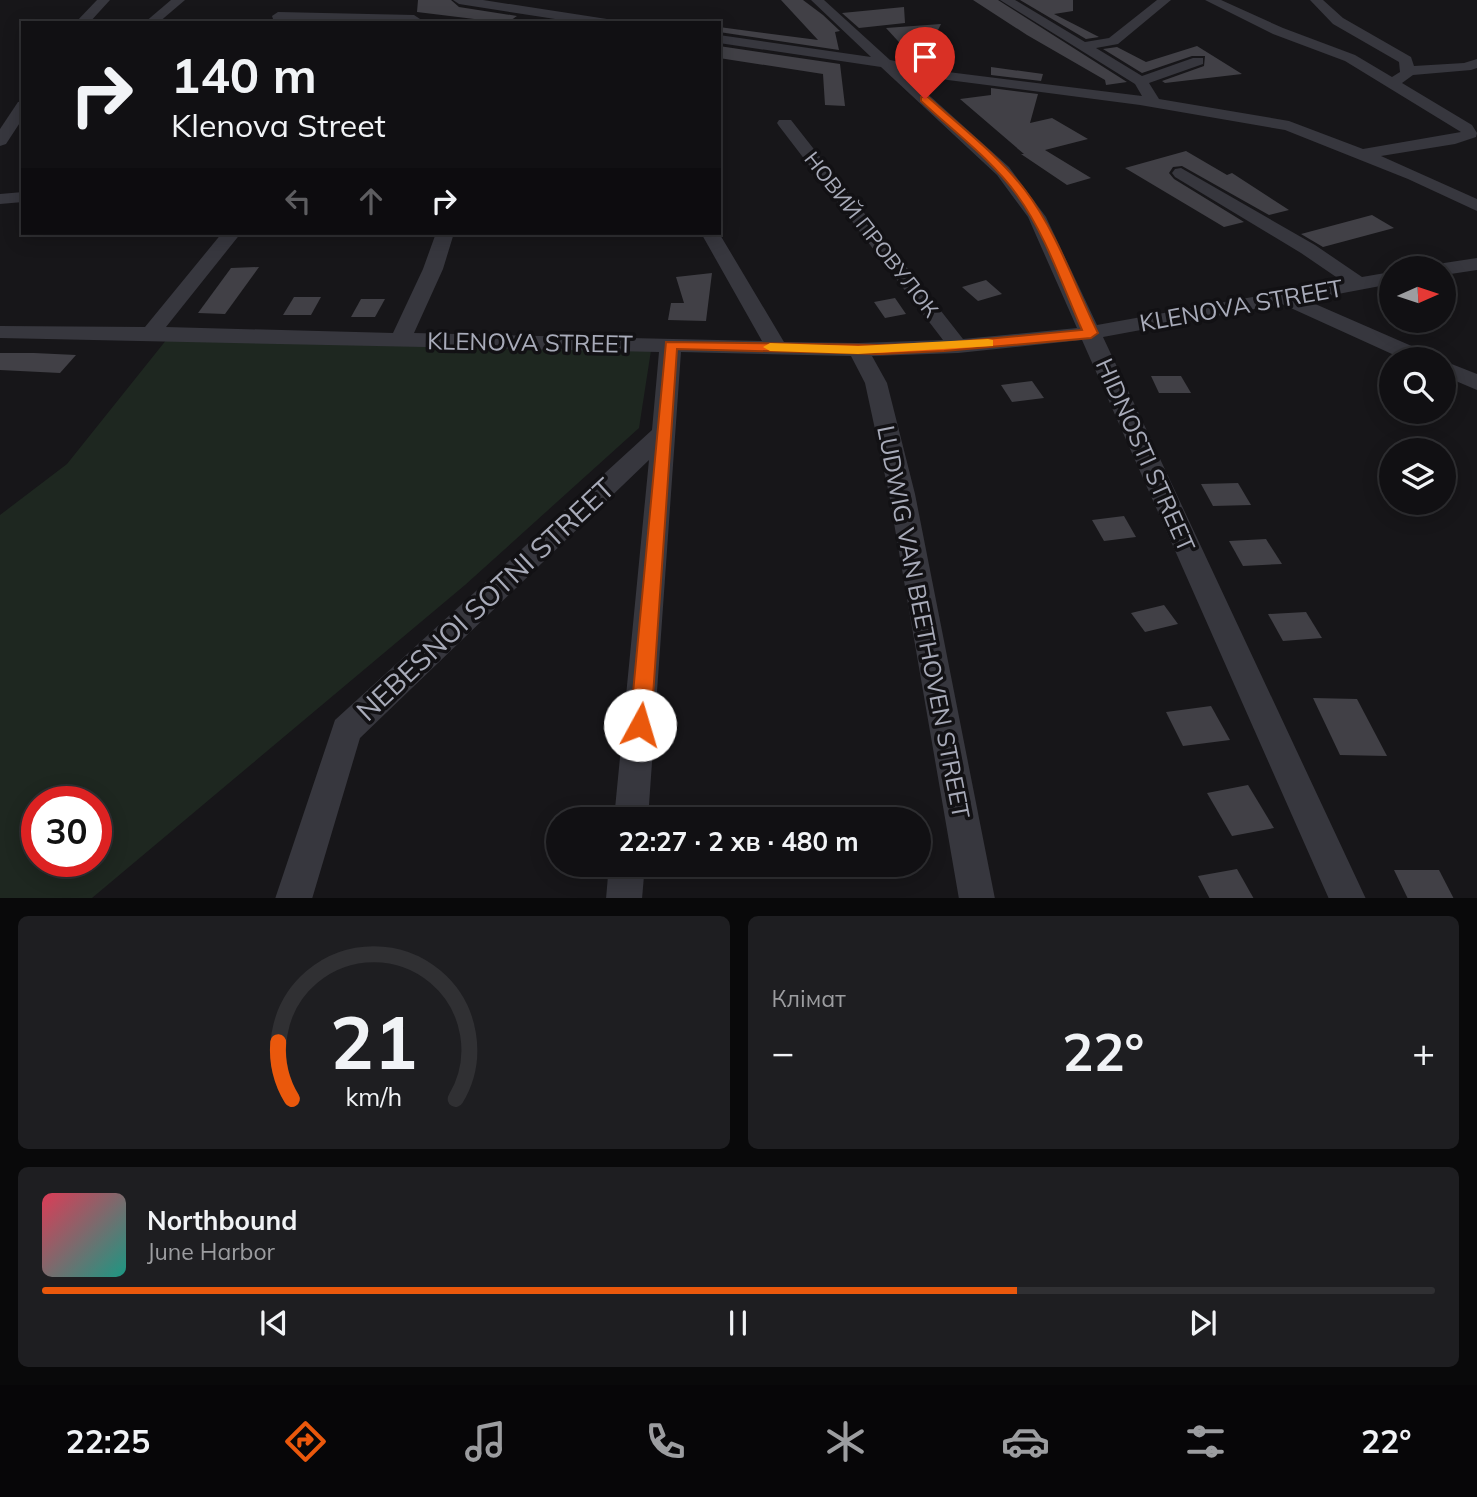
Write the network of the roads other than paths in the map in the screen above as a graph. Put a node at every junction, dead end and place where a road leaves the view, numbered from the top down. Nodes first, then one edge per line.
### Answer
1 (104, 0) edge
2 (179, 0) edge
3 (459, 0) edge
4 (577, 0) edge
5 (817, 0) edge
6 (1006, 0) edge
7 (1165, 0) edge
8 (1211, 0) edge
9 (1316, 0) edge
10 (424, 6) dead end
11 (278, 16) dead end
12 (563, 16) junction
13 (83, 21) edge
14 (153, 21) edge
15 (412, 21) edge
16 (594, 21) edge
17 (721, 39) edge
18 (1084, 46) junction
19 (1198, 61) dead end
20 (886, 63) junction
21 (1477, 63) edge
22 (1407, 71) junction
23 (1140, 81) junction
24 (1393, 83) junction
25 (1153, 102) junction
26 (21, 108) edge
27 (785, 122) dead end
28 (0, 141) edge
29 (1365, 154) junction
30 (1181, 173) dead end
31 (21, 197) edge
32 (0, 199) edge
33 (1477, 206) edge
34 (230, 235) edge
35 (444, 235) edge
36 (711, 235) edge
37 (1477, 264) edge
38 (1456, 267) edge
39 (1379, 280) edge
40 (1359, 284) junction
41 (1283, 297) junction
42 (0, 332) edge
43 (1091, 333) junction
44 (150, 334) junction
45 (401, 339) junction
46 (671, 345) junction
47 (958, 346) junction
48 (776, 347) junction
49 (1395, 347) edge
50 (858, 350) junction
51 (1456, 373) edge
52 (1477, 383) edge
53 (662, 434) junction
54 (632, 807) edge
55 (626, 877) edge
56 (293, 898) edge
57 (624, 898) edge
58 (977, 898) edge
59 (1348, 898) edge

1 - 13 street
2 - 14 street
3 - 12 street
4 - 12 street
5 - 20 street, HIDNOSTI STREET
6 - 18 street
7 - 18 street
8 - 24 street
9 - 22 street
10 - 15 street
11 - 15 street
12 - 16 street
17 - 20 street
18 - 23 street
19 - 23 street
20 - 25 street
20 - 43 street, HIDNOSTI STREET
21 - 22 street
22 - 24 street
23 - 25 street
24 - 29 street
25 - 29 street
26 - 28 street
27 - 47 street, НОВИЙ ПРОВУЛОК
29 - 33 street
30 - 40 street
31 - 32 street
34 - 44 street
35 - 45 street
36 - 48 street
37 - 38 street
39 - 40 street, KLENOVA STREET
40 - 41 street, KLENOVA STREET
41 - 43 street, KLENOVA STREET
41 - 49 street
42 - 44 street, KLENOVA STREET
43 - 47 street, KLENOVA STREET
43 - 59 street, HIDNOSTI STREET
44 - 45 street, KLENOVA STREET
45 - 46 street, KLENOVA STREET
46 - 48 street, KLENOVA STREET
46 - 53 street
47 - 50 street, KLENOVA STREET
48 - 50 street, KLENOVA STREET
50 - 58 street, LUDWIG VAN BEETHOVEN STREET
51 - 52 street
53 - 54 street
53 - 56 street, NEBESNOI SOTNI STREET
55 - 57 street

